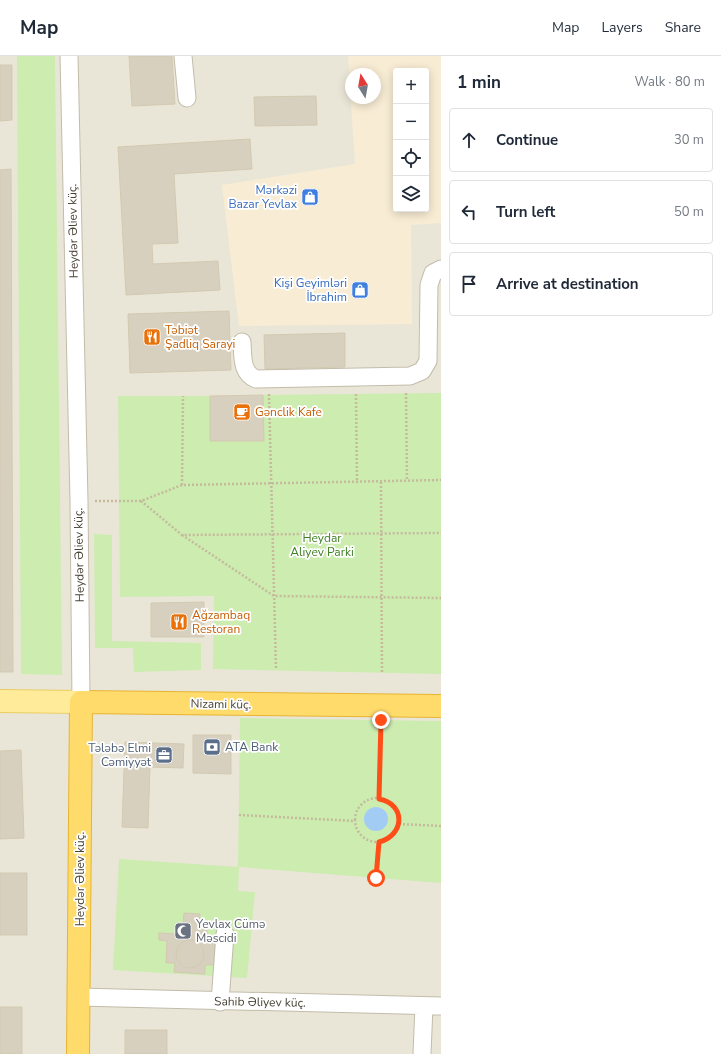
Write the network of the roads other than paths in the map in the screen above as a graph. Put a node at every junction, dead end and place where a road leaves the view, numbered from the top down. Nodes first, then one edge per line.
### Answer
1 (69, 56) edge
2 (183, 56) edge
3 (187, 98) dead end
4 (441, 269) edge
5 (242, 342) dead end
6 (0, 701) edge
7 (80, 702) junction
8 (441, 706) edge
9 (225, 934) dead end
10 (79, 997) junction
11 (220, 1002) junction
12 (424, 1006) junction
13 (441, 1006) edge
14 (78, 1054) edge
15 (422, 1054) edge

1 - 7 street, Heydər Əliev küç.
2 - 3 street
4 - 5 street
6 - 7 main road, Nizami küç.
7 - 8 highway, Nizami küç.
7 - 10 highway, Heydər Əliev küç.
9 - 11 street
10 - 11 street, Sahib Əliyev küç.
10 - 14 highway, Heydər Əliev küç.
11 - 12 street, Sahib Əliyev küç.
12 - 13 street, Sahib Əliyev küç.
12 - 15 street

